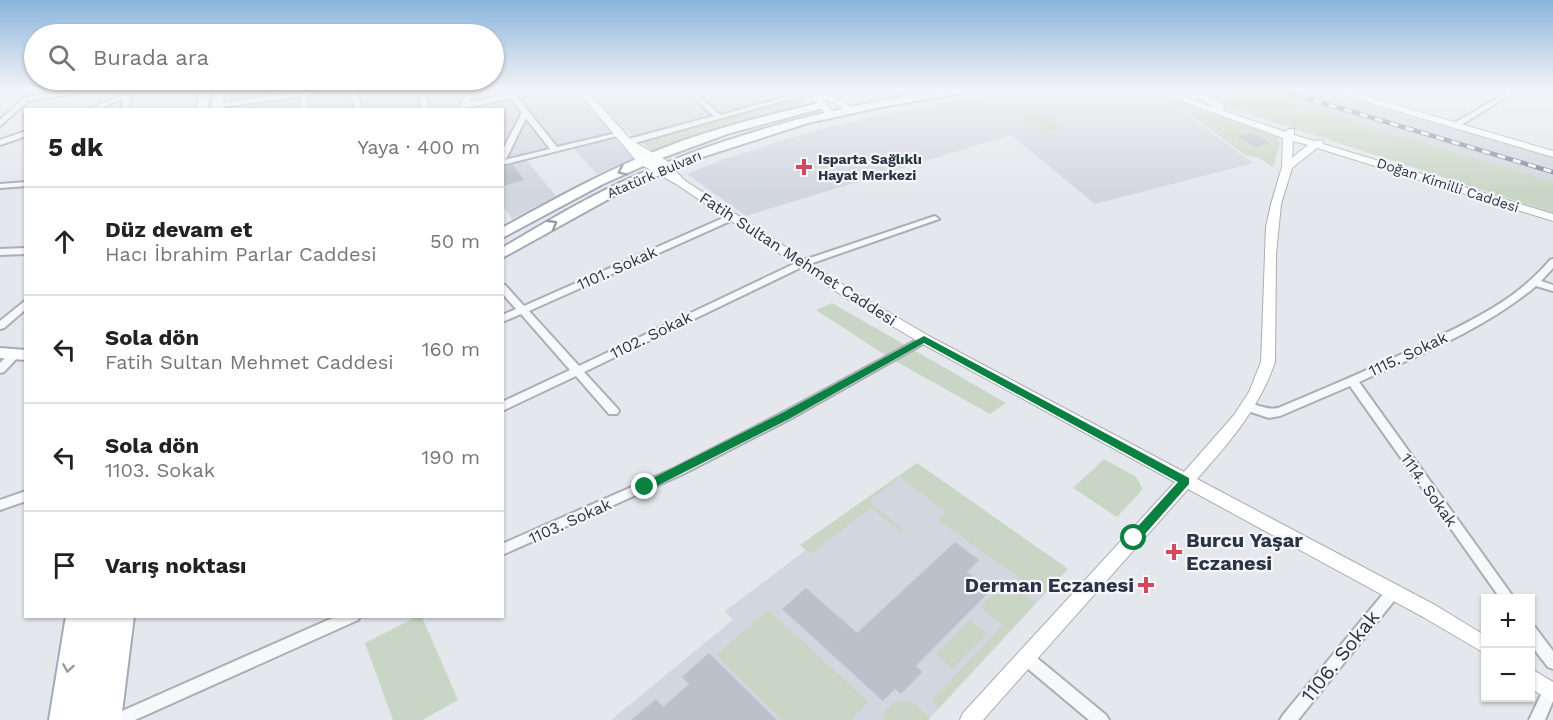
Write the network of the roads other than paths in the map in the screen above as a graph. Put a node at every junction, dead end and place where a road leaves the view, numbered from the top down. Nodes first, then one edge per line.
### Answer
1 (519, 125) edge
2 (535, 125) edge
3 (613, 125) edge
4 (685, 125) edge
5 (750, 125) edge
6 (791, 125) edge
7 (1260, 125) edge
8 (1265, 125) edge
9 (1455, 125) edge
10 (24, 134) edge
11 (1289, 134) junction
12 (625, 138) junction
13 (0, 143) edge
14 (1317, 143) junction
15 (555, 150) junction
16 (1553, 154) edge
17 (504, 157) edge
18 (648, 159) junction
19 (504, 161) edge
20 (1287, 167) junction
21 (662, 169) junction
22 (24, 184) edge
23 (0, 186) edge
24 (732, 217) junction
25 (1553, 218) edge
26 (935, 219) dead end
27 (504, 233) edge
28 (24, 251) edge
29 (0, 252) edge
30 (504, 253) edge
31 (1553, 262) edge
32 (801, 264) junction
33 (1536, 283) junction
34 (1553, 288) edge
35 (504, 289) edge
36 (24, 305) edge
37 (523, 310) junction
38 (504, 319) edge
39 (0, 326) edge
40 (924, 339) junction
41 (0, 345) edge
42 (16, 352) edge
43 (0, 369) edge
44 (577, 370) junction
45 (1352, 380) junction
46 (504, 406) edge
47 (1249, 407) junction
48 (613, 411) dead end
49 (1185, 481) junction
50 (24, 497) edge
51 (0, 505) edge
52 (504, 549) edge
53 (1393, 592) junction
54 (1504, 594) edge
55 (76, 618) edge
56 (92, 618) edge
57 (108, 618) edge
58 (123, 618) edge
59 (348, 618) edge
60 (1535, 639) edge
61 (1481, 644) edge
62 (1026, 658) junction
63 (1553, 662) edge
64 (1535, 680) edge
65 (1552, 692) edge
66 (61, 720) edge
67 (77, 720) edge
68 (94, 720) edge
69 (109, 720) edge
70 (118, 720) edge
71 (970, 720) edge
72 (1101, 720) edge
73 (1288, 720) edge
74 (1537, 720) edge

1 - 17 street
2 - 15 street
3 - 12 street, Fatih Sultan Mehmet Caddesi
4 - 12 street
5 - 18 main road, Atatürk Bulvarı
6 - 21 main road, Atatürk Bulvarı
7 - 11 street, Doğan Kimilli Caddesi
8 - 11 street, Doğan Kimilli Caddesi
9 - 16 street
10 - 13 street
11 - 14 street, Doğan Kimilli Caddesi
11 - 20 street
12 - 15 street
12 - 18 street, Fatih Sultan Mehmet Caddesi
14 - 20 street
14 - 25 street, Doğan Kimilli Caddesi
15 - 19 street
18 - 21 street, Fatih Sultan Mehmet Caddesi
18 -> 27 main road, Atatürk Bulvarı
20 - 47 street
21 - 24 street, Fatih Sultan Mehmet Caddesi
30 -> 21 main road, Atatürk Bulvarı
22 - 23 street
24 - 32 street, Fatih Sultan Mehmet Caddesi
24 - 37 street, 1101. Sokak
26 - 32 street, 1102. Sokak
28 - 29 street
31 - 33 street, 1115. Sokak
32 - 40 street, Fatih Sultan Mehmet Caddesi
32 - 44 street, 1102. Sokak
33 - 34 street
33 - 45 street, 1115. Sokak
35 - 37 street
36 - 39 street
37 - 38 street, 1101. Sokak
37 - 44 street
40 - 49 street, Fatih Sultan Mehmet Caddesi
40 - 52 street, 1103. Sokak
41 - 42 main road
42 - 43 street
44 - 46 street, 1102. Sokak
44 - 48 street
45 - 47 street, 1115. Sokak
45 - 54 street, 1114. Sokak
47 - 49 street
49 - 53 street, Fatih Sultan Mehmet Caddesi
49 - 62 street
50 - 51 street
53 - 61 street, Fatih Sultan Mehmet Caddesi
53 - 73 street, 1106. Sokak
55 -> 66 main road
56 - 67 main road
57 - 68 main road
58 - 69 main road
59 - 70 street
60 - 63 street
62 - 71 street
62 - 72 street
64 - 65 street
65 - 74 street

